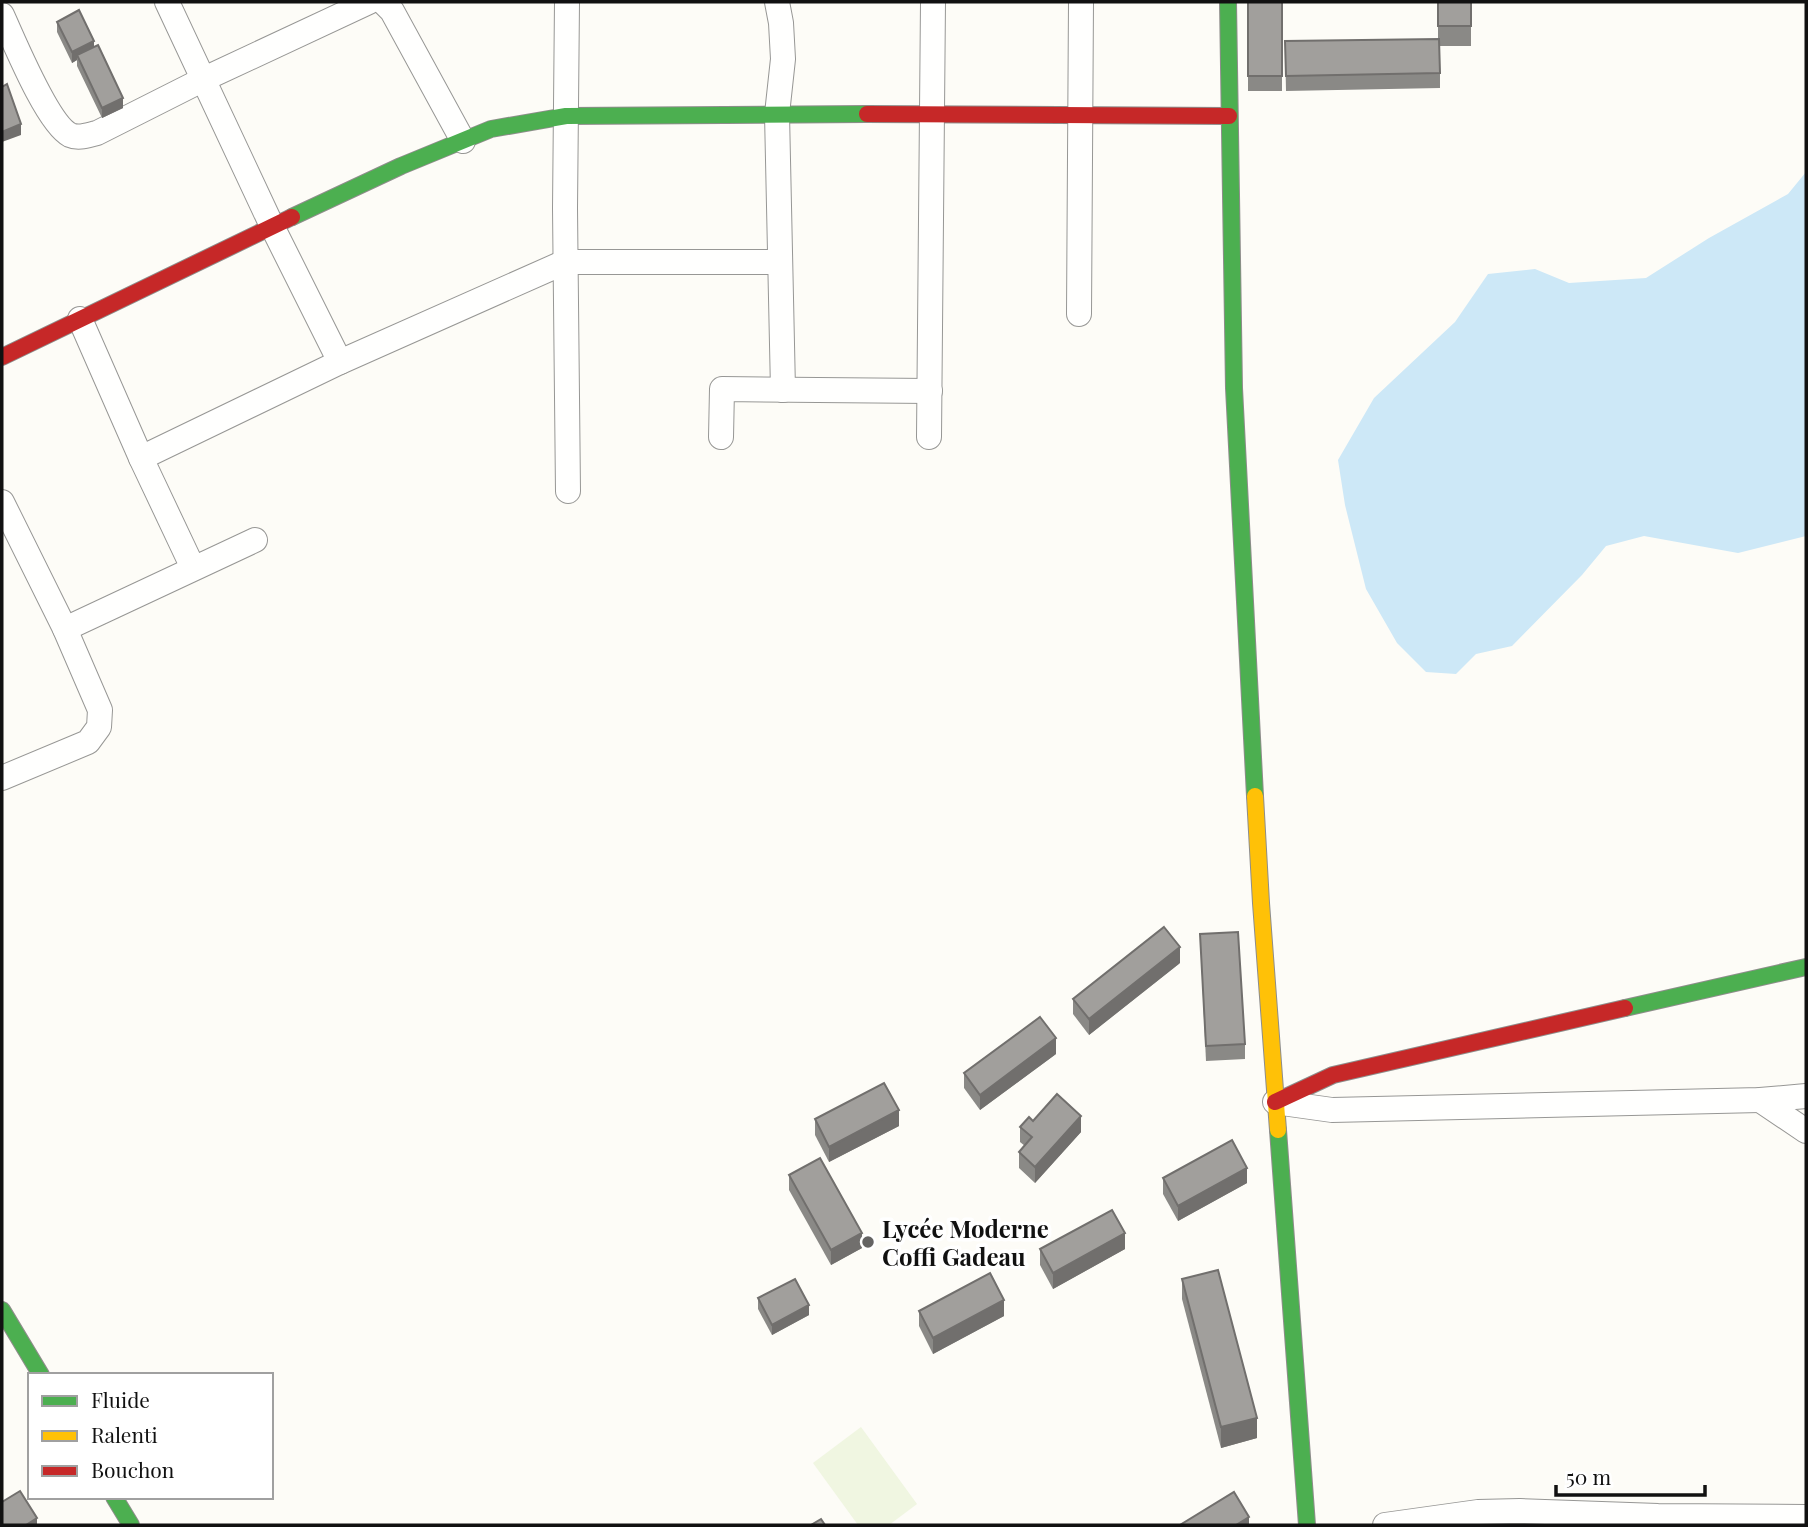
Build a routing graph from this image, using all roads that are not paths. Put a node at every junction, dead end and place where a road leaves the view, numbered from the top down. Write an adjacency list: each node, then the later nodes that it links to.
1 (167, 2): 11 (street)
2 (369, 2): 11 (street)
3 (383, 2): 17 (street)
4 (567, 2): 15 (street)
5 (777, 2): 13 (street)
6 (933, 2): 12 (street)
7 (1081, 2): 14 (street)
8 (1228, 2): 16 (street)
9 (2, 15): 10 (street)
10 (10, 51): 11 (street)
11 (204, 79): 18 (street)
12 (933, 113): 13 (street); 14 (street); 26 (street)
13 (777, 114): 15 (street); 20 (street)
14 (1080, 115): 16 (street); 21 (street)
15 (566, 116): 17 (street); 19 (street)
16 (1229, 116): 39 (street)
17 (463, 141): 18 (street)
18 (272, 226): 22 (street); 24 (street)
19 (565, 262): 20 (street); 24 (street); 30 (street)
20 (780, 262): 25 (street)
21 (1079, 314)
22 (80, 319): 23 (street); 29 (street)
23 (2, 357)
24 (340, 362): 29 (street)
25 (783, 390): 26 (street); 27 (street)
26 (930, 391): 28 (street)
27 (720, 437)
28 (929, 437)
29 (141, 458): 33 (street)
30 (568, 491)
31 (2, 502): 34 (street)
32 (255, 540): 33 (street)
33 (192, 568): 34 (street)
34 (65, 629): 35 (street)
35 (2, 778)
36 (1806, 967): 39 (street)
37 (1806, 1096): 38 (street)
38 (1760, 1100): 39 (street); 40 (street)
39 (1275, 1102): 46 (street)
40 (1806, 1131)
41 (2, 1310): 42 (street)
42 (40, 1373)
43 (115, 1499): 45 (street)
44 (1806, 1517): 47 (street)
45 (131, 1525)
46 (1307, 1525)
47 (1385, 1525)

